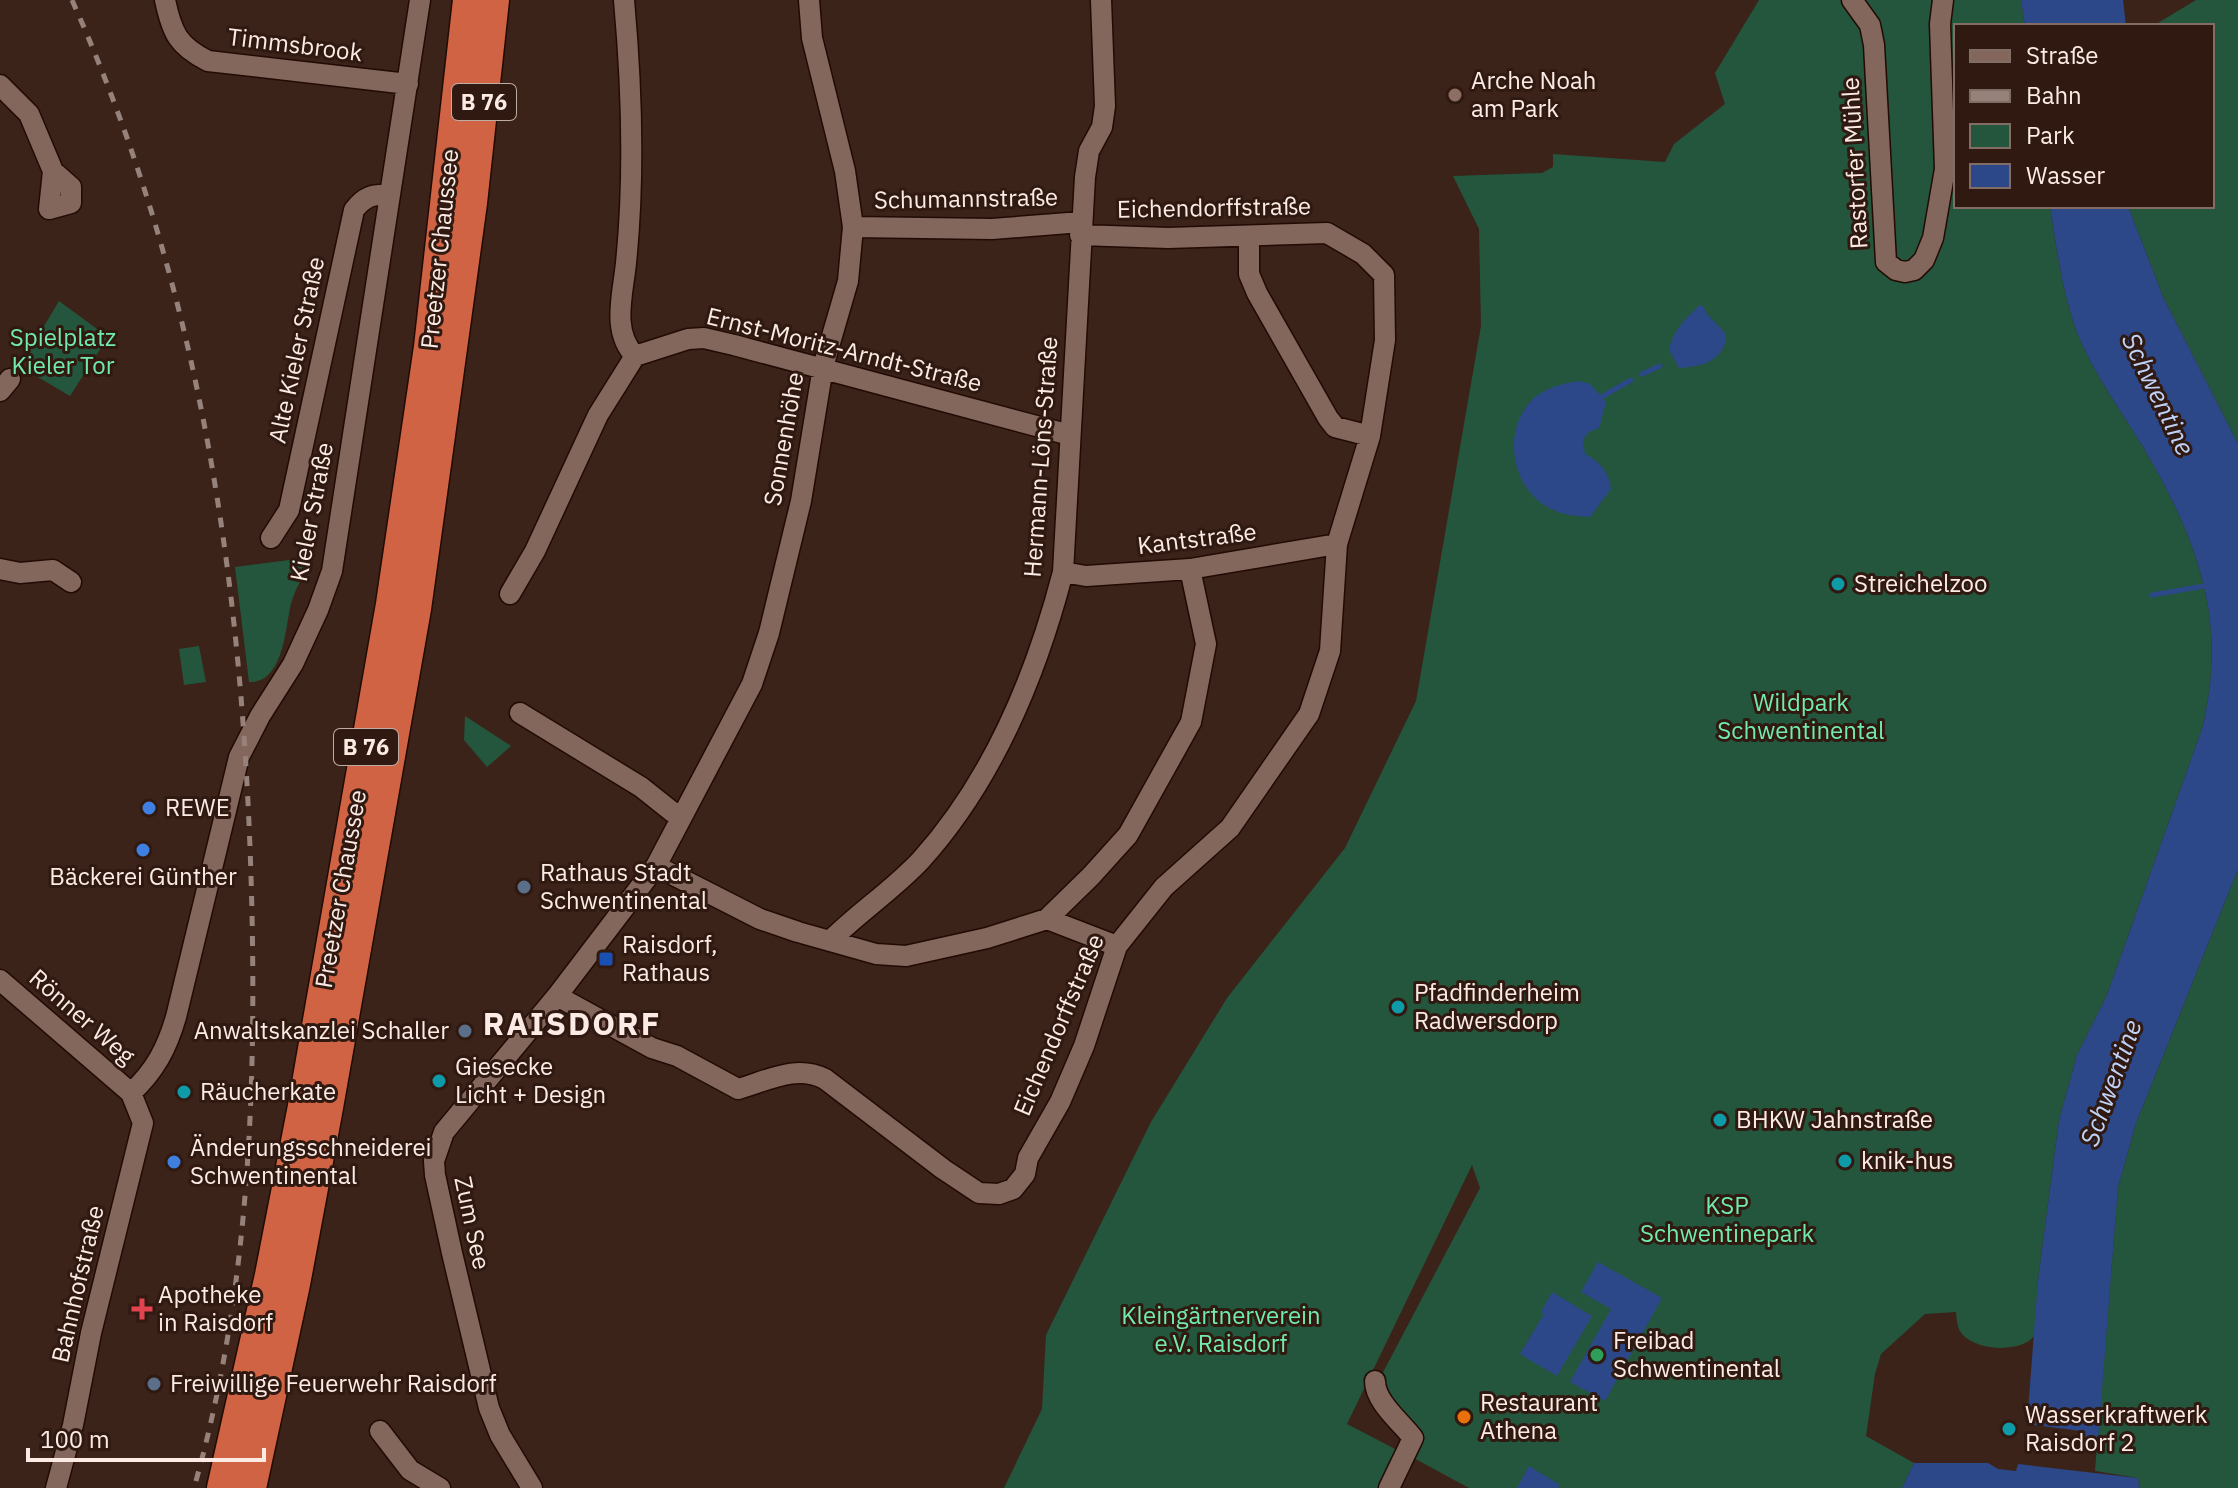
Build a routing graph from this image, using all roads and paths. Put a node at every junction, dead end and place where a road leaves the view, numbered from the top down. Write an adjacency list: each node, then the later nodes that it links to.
1 (165, 0): 10 (street, Timmsbrook)
2 (420, 0): 10 (street, Kieler Straße)
3 (468, 0): 40 (highway, Preetzer Chaussee / B 76)
4 (494, 0): 41 (highway, Preetzer Chaussee / B 76)
5 (624, 0): 17 (street)
6 (809, 0): 14 (street, Sonnenhöhe)
7 (1101, 0): 15 (street, Hermann-Löns-Straße)
8 (1852, 0): 9 (street, Rastorfer Mühle)
9 (1943, 0)
10 (408, 84): 13 (street, Kieler Straße)
11 (0, 85): 12 (street)
12 (53, 171)
13 (389, 195): 21 (street, Alte Kieler Straße); 36 (street, Kieler Straße)
14 (853, 227): 15 (street, Schumannstraße); 18 (street, Sonnenhöhe)
15 (1080, 228): 16 (street, Eichendorffstraße); 19 (street, Hermann-Löns-Straße)
16 (1249, 237): 20 (street); 20 (street, Eichendorffstraße)
17 (635, 356): 18 (street, Ernst-Moritz-Arndt-Straße); 27 (street)
18 (823, 367): 19 (street, Ernst-Moritz-Arndt-Straße); 29 (street, Sonnenhöhe)
19 (1070, 435): 25 (street, Hermann-Löns-Straße)
20 (1370, 436): 22 (street, Eichendorffstraße)
21 (271, 538)
22 (1337, 544): 24 (street, Kantstraße); 33 (street, Eichendorffstraße)
23 (0, 569): 26 (street)
24 (1190, 569): 25 (street, Kantstraße); 31 (street)
25 (1063, 572): 32 (street, Hermann-Löns-Straße)
26 (71, 582)
27 (510, 594)
28 (520, 713): 29 (street)
29 (680, 818): 30 (street, Sonnenhöhe)
30 (656, 866): 32 (street); 35 (street, Zum See)
31 (1047, 919): 32 (street); 33 (street)
32 (830, 941)
33 (1117, 946): 35 (street, Eichendorffstraße)
34 (0, 980): 36 (street, Rönner Weg)
35 (557, 996): 43 (street, Zum See)
36 (131, 1093): 39 (street, Bahnhofstraße)
37 (1375, 1381): 44 (street)
38 (380, 1431): 42 (street)
39 (56, 1488)
40 (222, 1488)
41 (251, 1488)
42 (440, 1488)
43 (532, 1488)
44 (1389, 1488)

